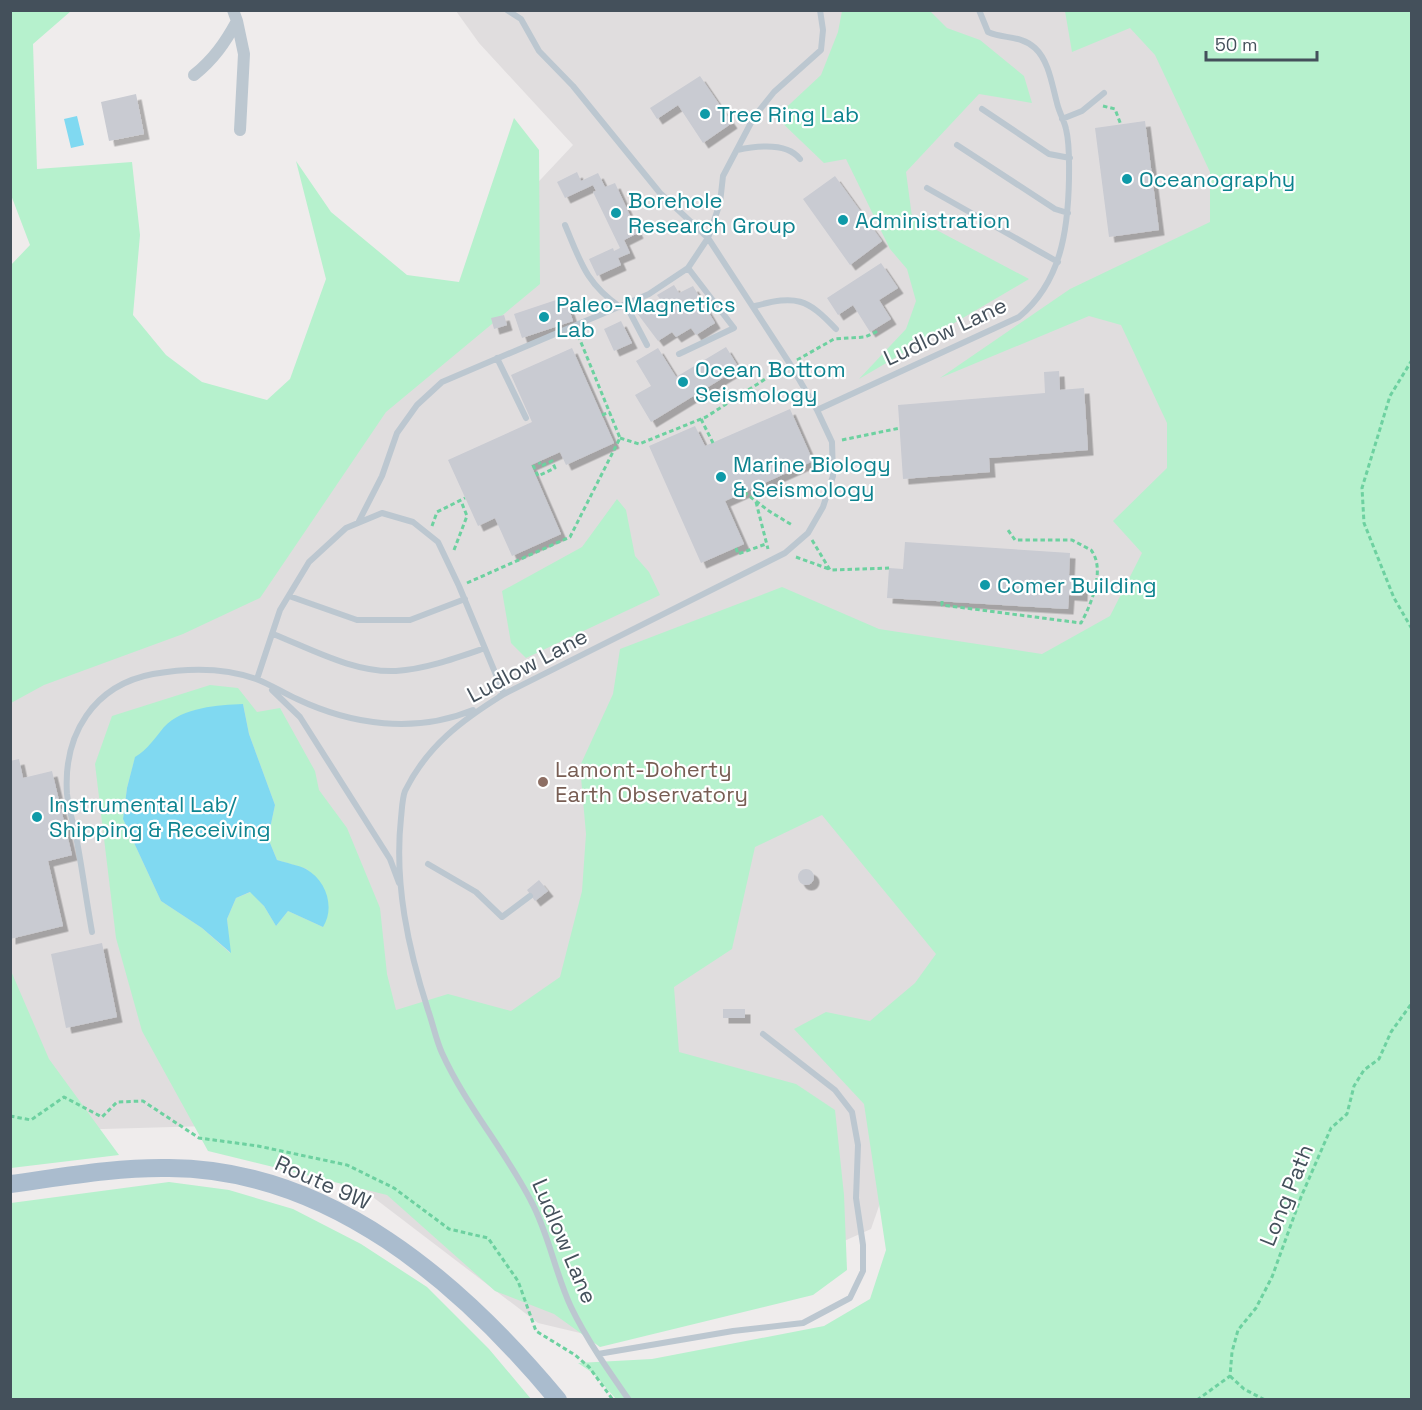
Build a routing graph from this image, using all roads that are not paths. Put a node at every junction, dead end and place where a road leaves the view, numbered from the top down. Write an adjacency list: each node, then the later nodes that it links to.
1 (820, 10): 11 (lane)
2 (979, 10): 8 (lane, Ludlow Lane)
3 (511, 12): 17 (lane, Ludlow Lane)
4 (235, 16): 5 (street); 9 (street)
5 (194, 75)
6 (1104, 93): 8 (lane)
7 (982, 109): 12 (lane)
8 (1062, 119): 12 (lane, Ludlow Lane)
9 (240, 130)
10 (957, 145): 15 (lane)
11 (737, 150): 13 (lane); 17 (lane)
12 (1070, 158): 15 (lane, Ludlow Lane)
13 (800, 159)
14 (927, 188): 18 (lane)
15 (1068, 213): 18 (lane, Ludlow Lane)
16 (565, 225): 20 (lane)
17 (708, 238): 19 (lane); 21 (lane, Ludlow Lane)
18 (1058, 262): 26 (lane, Ludlow Lane)
19 (688, 268): 20 (lane); 24 (lane)
20 (623, 306): 23 (lane); 25 (lane)
21 (755, 306): 22 (lane); 26 (lane, Ludlow Lane)
22 (836, 328)
23 (647, 345)
24 (679, 354)
25 (498, 358): 27 (lane); 28 (lane)
26 (817, 410): 34 (lane, Ludlow Lane)
27 (526, 418)
28 (360, 521): 29 (lane); 30 (lane)
29 (289, 596): 30 (lane); 31 (lane)
30 (465, 599): 32 (lane)
31 (273, 634): 32 (lane); 33 (lane)
32 (485, 648): 34 (lane)
33 (257, 679): 34 (lane); 36 (lane); 38 (lane)
34 (504, 694): 36 (lane, Ludlow Lane)
35 (428, 864): 37 (lane)
36 (402, 891): 41 (lane, Ludlow Lane)
37 (530, 896)
38 (92, 932)
39 (763, 1034): 41 (lane)
40 (10, 1184): 42 (main road, Route 9W)
41 (598, 1354): 43 (lane, Ludlow Lane)
42 (556, 1397)
43 (628, 1400)

